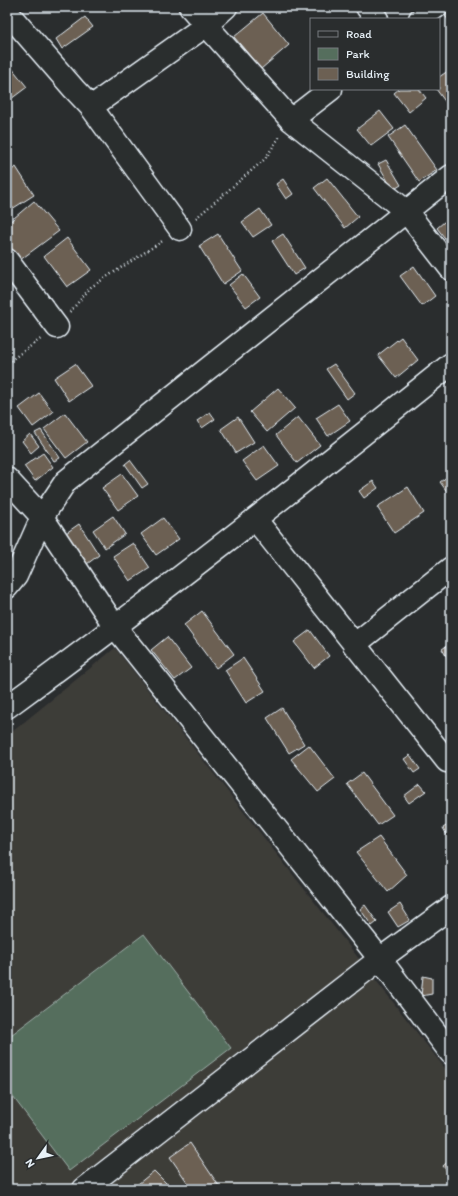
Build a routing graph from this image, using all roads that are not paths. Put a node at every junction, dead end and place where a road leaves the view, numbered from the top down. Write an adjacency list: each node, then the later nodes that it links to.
1 (190, 7): 8 (street)
2 (226, 7): 8 (street)
3 (367, 7): 6 (street)
4 (436, 7): 7 (street)
5 (7, 12): 10 (street)
6 (376, 18)
7 (421, 18)
8 (205, 26): 10 (street); 11 (street)
9 (330, 90): 11 (street)
10 (91, 107): 14 (street)
11 (291, 120): 13 (street)
12 (451, 176): 13 (street)
13 (406, 211): 16 (street); 20 (street)
14 (180, 229)
15 (7, 260): 17 (street)
16 (451, 269)
17 (57, 327)
18 (451, 364): 21 (street)
19 (7, 479): 20 (street)
20 (42, 517): 23 (street); 24 (street)
21 (256, 520): 24 (street); 25 (street)
22 (451, 568): 25 (street)
23 (7, 587)
24 (116, 628): 26 (street); 29 (street)
25 (354, 645): 27 (street)
26 (7, 707)
27 (450, 762)
28 (451, 907): 29 (street)
29 (380, 959): 30 (street); 31 (street)
30 (451, 1053)
31 (84, 1189)

